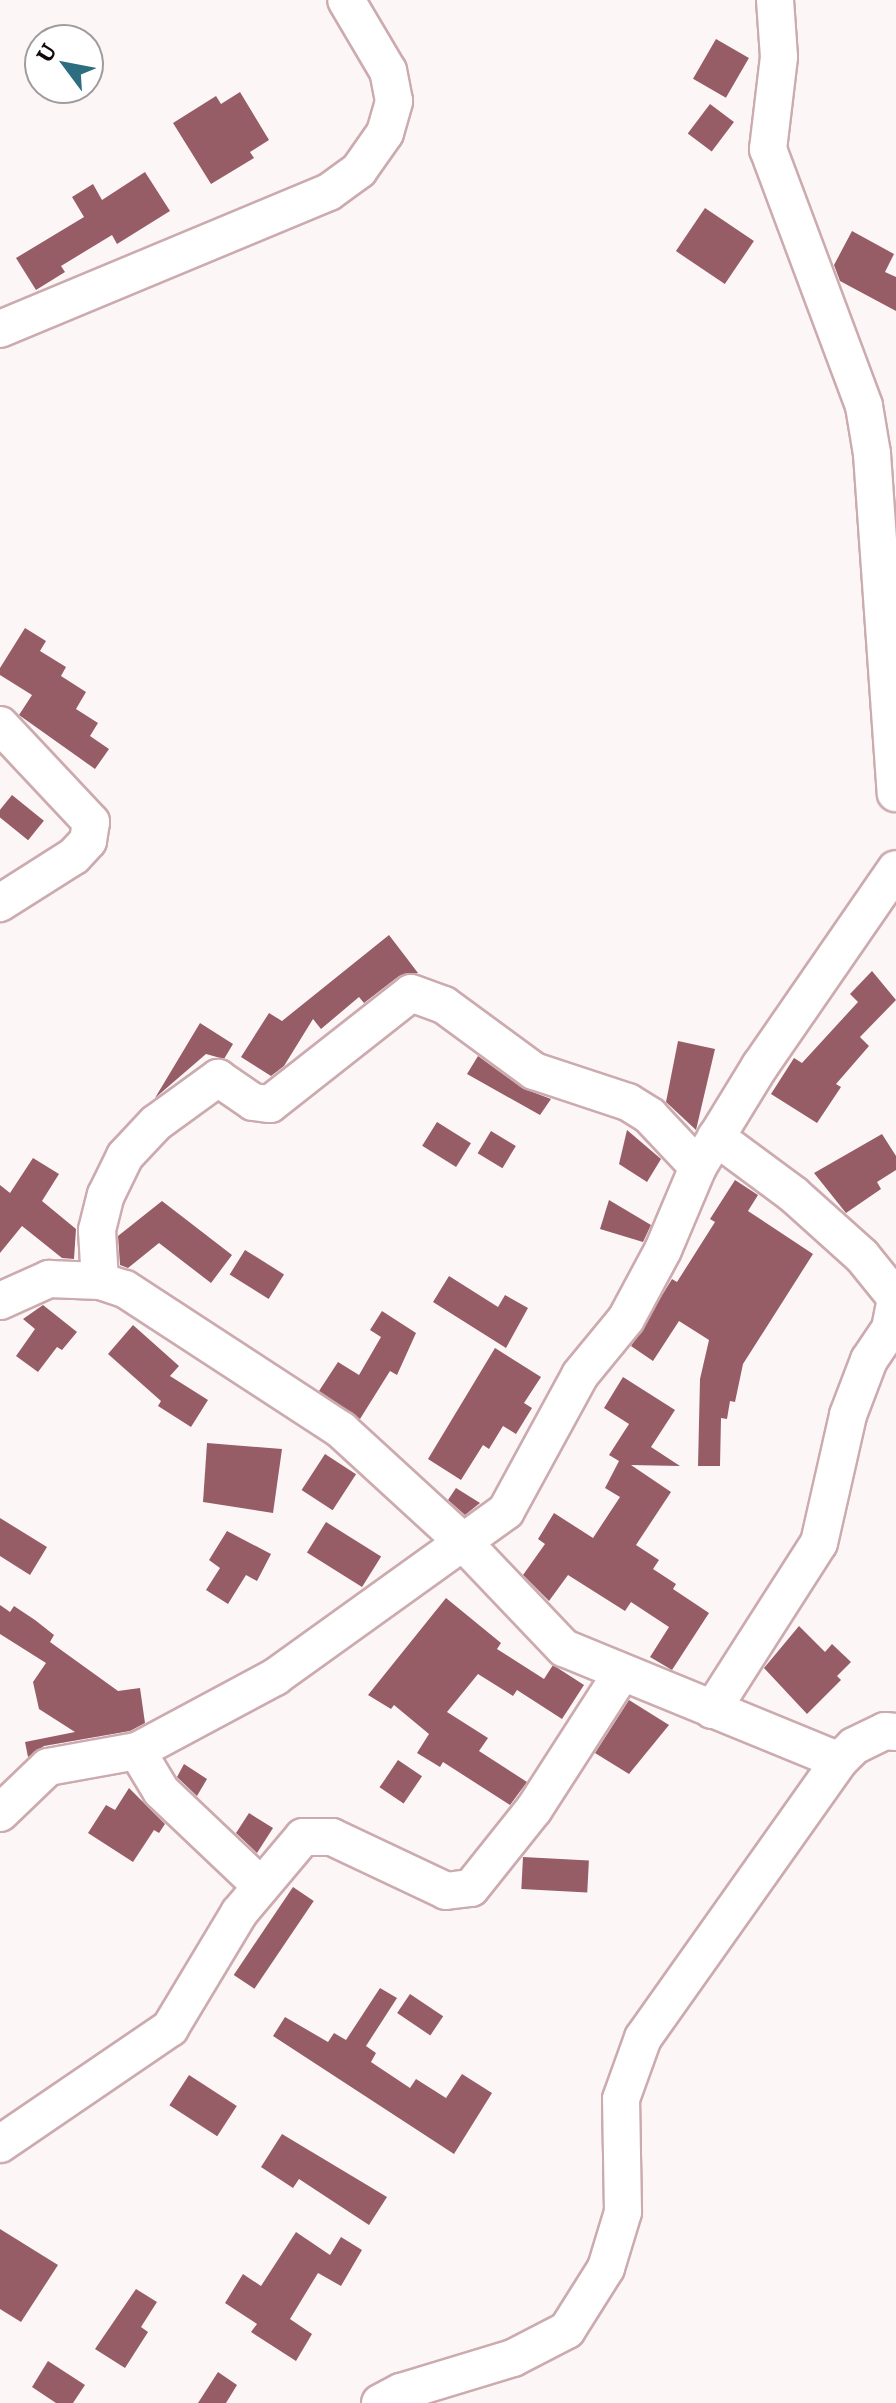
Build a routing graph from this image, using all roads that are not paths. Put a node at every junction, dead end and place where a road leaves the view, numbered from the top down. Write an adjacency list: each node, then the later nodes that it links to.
1 (346, 0): 3 (street)
2 (775, 0): 5 (street)
3 (0, 329)
4 (0, 725): 7 (street)
5 (896, 793)
6 (896, 869): 8 (street)
7 (0, 903)
8 (707, 1152): 9 (street); 11 (street); 13 (street)
9 (100, 1281): 10 (street); 11 (street)
10 (0, 1301)
11 (462, 1541): 12 (street); 15 (street)
12 (621, 1674): 13 (street); 18 (street)
13 (712, 1710): 16 (street)
14 (896, 1732): 16 (street)
15 (137, 1751): 17 (street); 18 (street)
16 (839, 1761): 20 (street)
17 (0, 1813)
18 (261, 1886): 19 (street)
19 (0, 2144)
20 (380, 2403)

